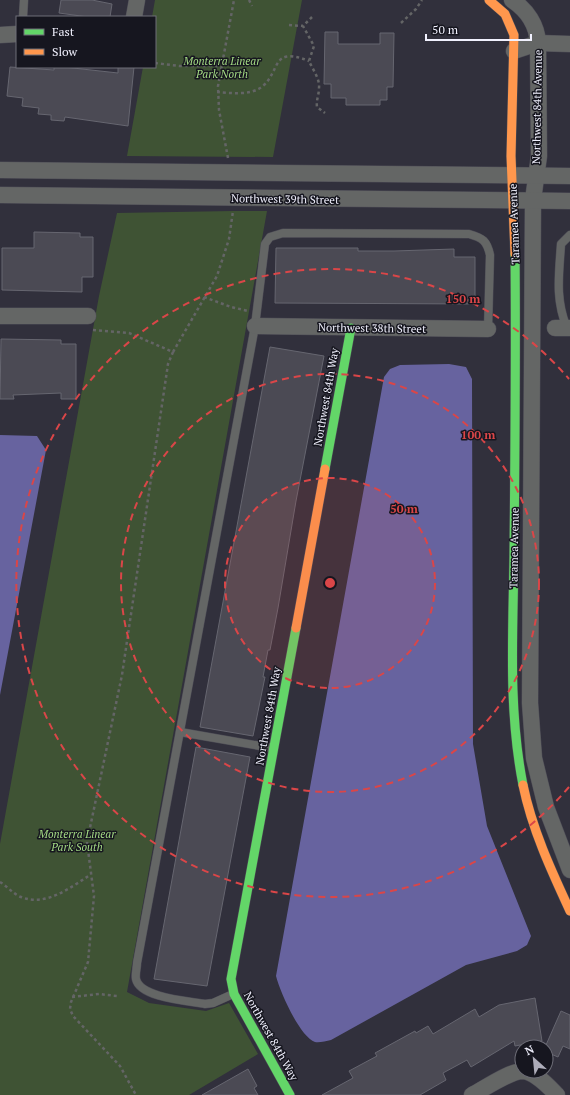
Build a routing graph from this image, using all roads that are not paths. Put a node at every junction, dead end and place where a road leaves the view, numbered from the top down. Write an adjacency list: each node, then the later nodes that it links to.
1 (24, 0): 5 (lane)
2 (137, 0): 6 (street)
3 (489, 0): 9 (street)
4 (512, 0): 7 (street, Northwest 84th Avenue)
5 (23, 16)
6 (134, 16)
7 (538, 43): 8 (street); 9 (street); 12 (street, Northwest 84th Avenue)
8 (570, 44)
9 (514, 51): 11 (street)
10 (0, 170): 11 (street)
11 (512, 175): 12 (street); 15 (street, Taramea Avenue)
12 (536, 176): 13 (street); 16 (street, Taramea Avenue)
13 (570, 176)
14 (0, 195): 15 (street, Northwest 39th Street)
15 (514, 200): 16 (street, Northwest 39th Street); 28 (street, Taramea Avenue)
16 (533, 200): 17 (street, Northwest 39th Street); 27 (street, Taramea Avenue)
17 (570, 201)
18 (570, 235): 23 (lane)
19 (0, 316): 20 (street)
20 (91, 323)
21 (255, 326): 22 (street, Northwest 38th Street); 24 (lane); 25 (lane)
22 (351, 328): 24 (street, Northwest 38th Street); 26 (street, Northwest 84th Way)
23 (564, 328)
24 (488, 329)
25 (180, 732): 26 (lane); 29 (lane)
26 (274, 748): 29 (street, Northwest 84th Way)
27 (570, 870)
28 (570, 911)
29 (234, 994): 32 (street, Northwest 84th Way)
30 (514, 1074): 33 (street)
31 (540, 1079): 34 (street)
32 (290, 1095)
33 (472, 1095)
34 (558, 1095)

